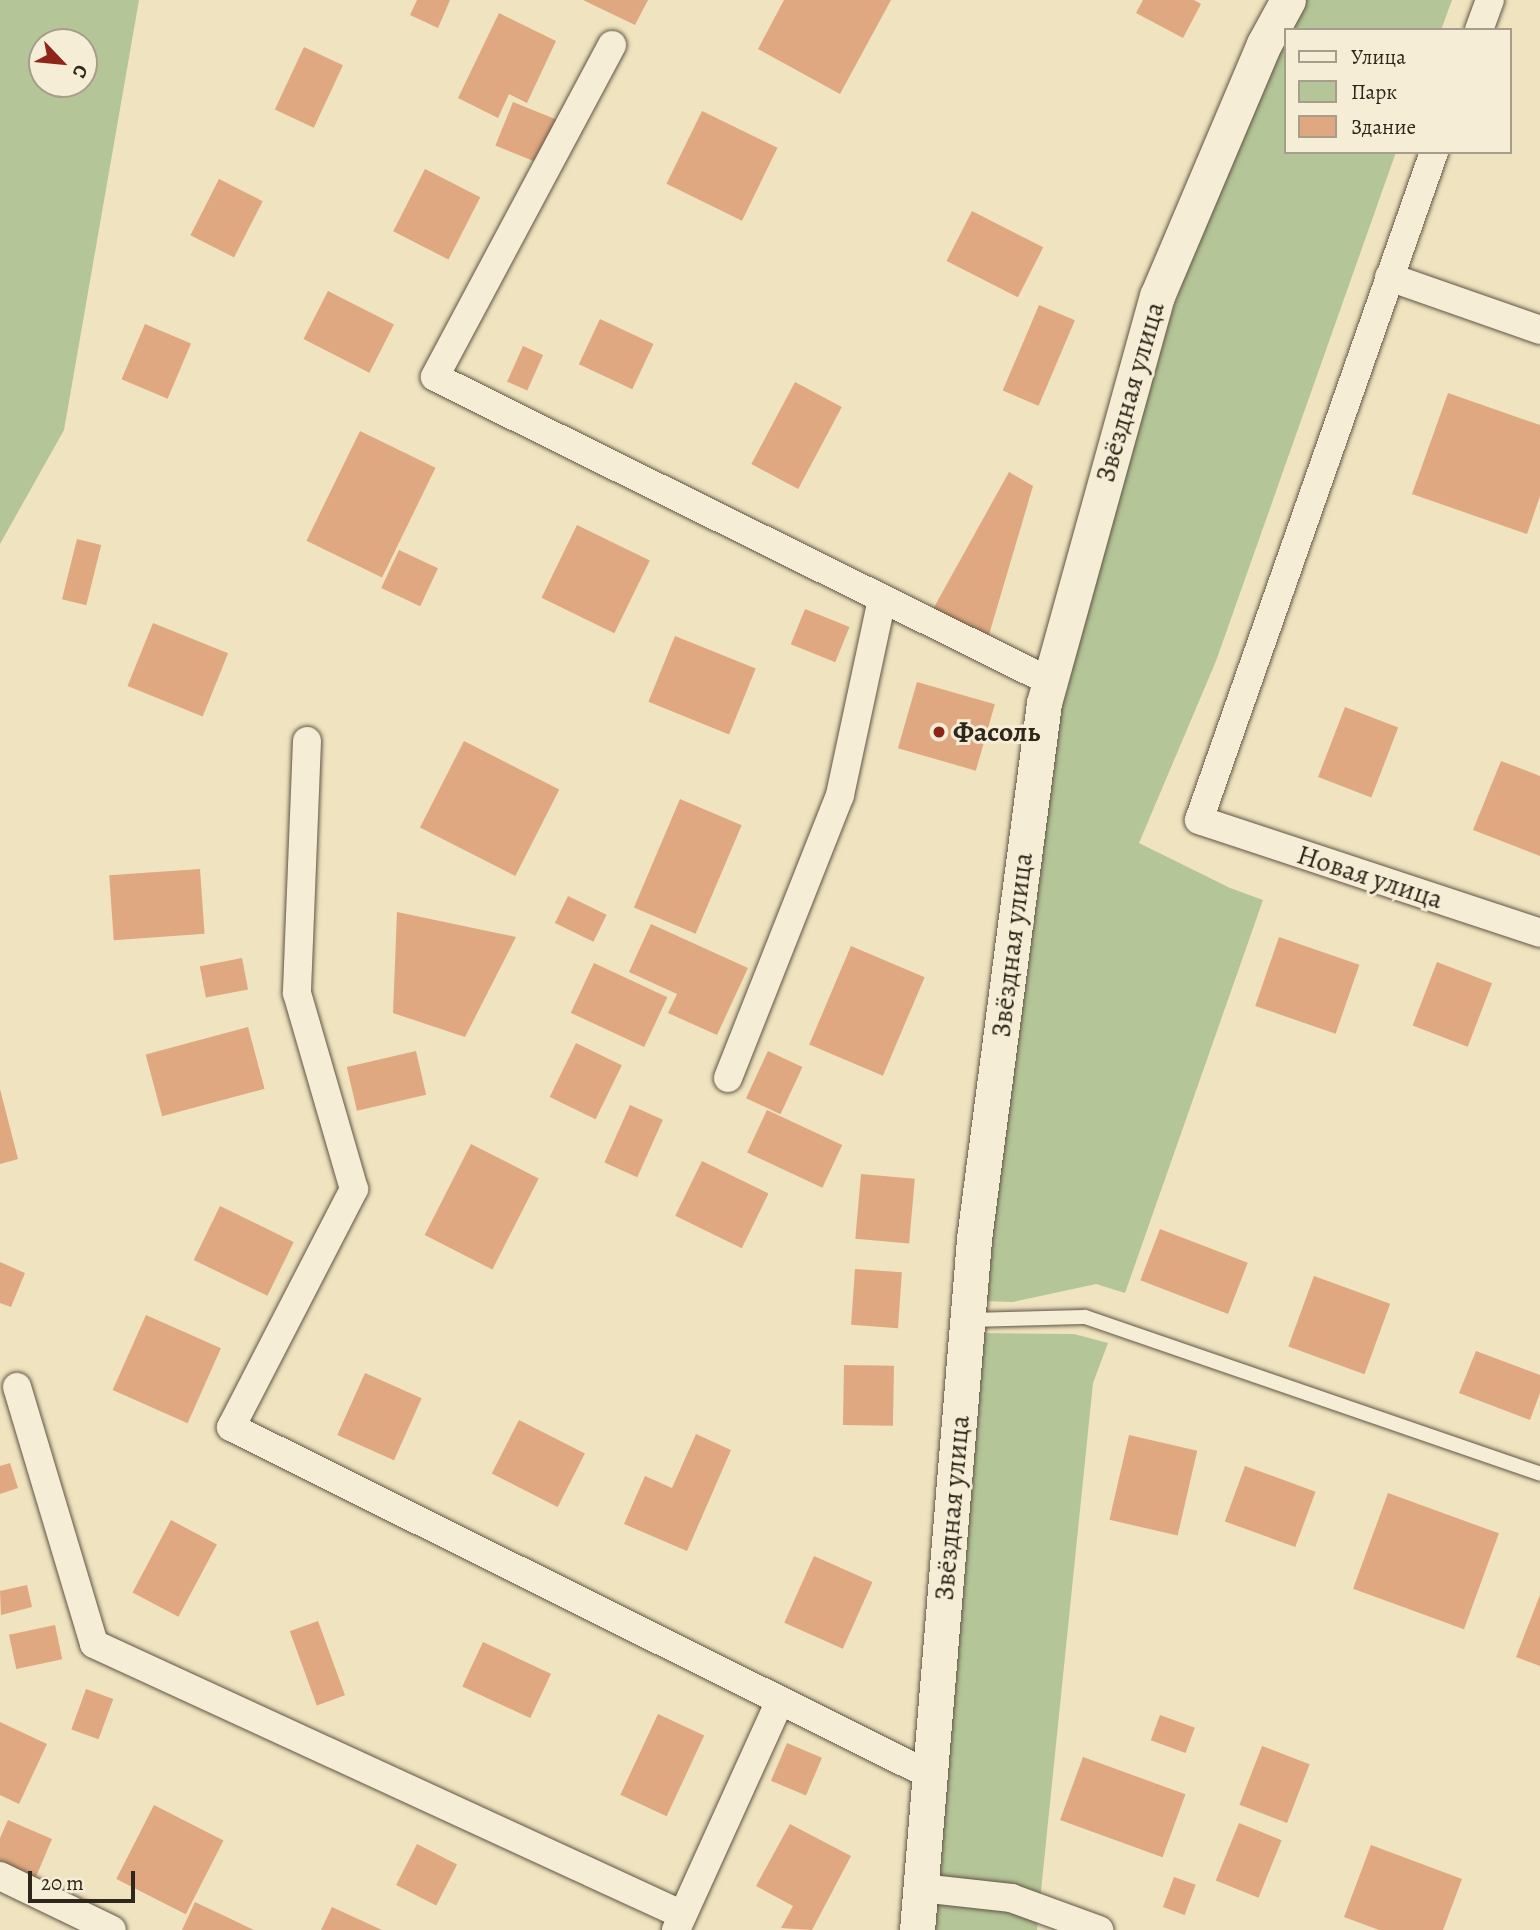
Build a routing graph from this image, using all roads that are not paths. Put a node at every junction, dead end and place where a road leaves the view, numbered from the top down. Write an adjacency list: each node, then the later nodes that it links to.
1 (1288, 0): 9 (street, Звёздная улица)
2 (1490, 0): 3 (street)
3 (1480, 28)
4 (612, 45): 8 (street)
5 (1433, 154): 6 (street)
6 (1389, 277): 7 (street); 11 (street, Новая улица)
7 (1540, 330)
8 (882, 599): 9 (street); 12 (street)
9 (1049, 681): 13 (street, Звёздная улица)
10 (307, 741): 16 (street)
11 (1540, 933)
12 (728, 1078)
13 (968, 1320): 15 (lane); 17 (street, Звёздная улица)
14 (17, 1387): 20 (street)
15 (1540, 1474)
16 (780, 1701): 17 (street); 20 (street)
17 (930, 1775): 19 (street, Звёздная улица)
18 (0, 1876): 21 (street)
19 (921, 1888): 22 (street, Звёздная улица); 23 (street)
20 (680, 1922)
21 (112, 1930)
22 (917, 1930)
23 (1098, 1930)

